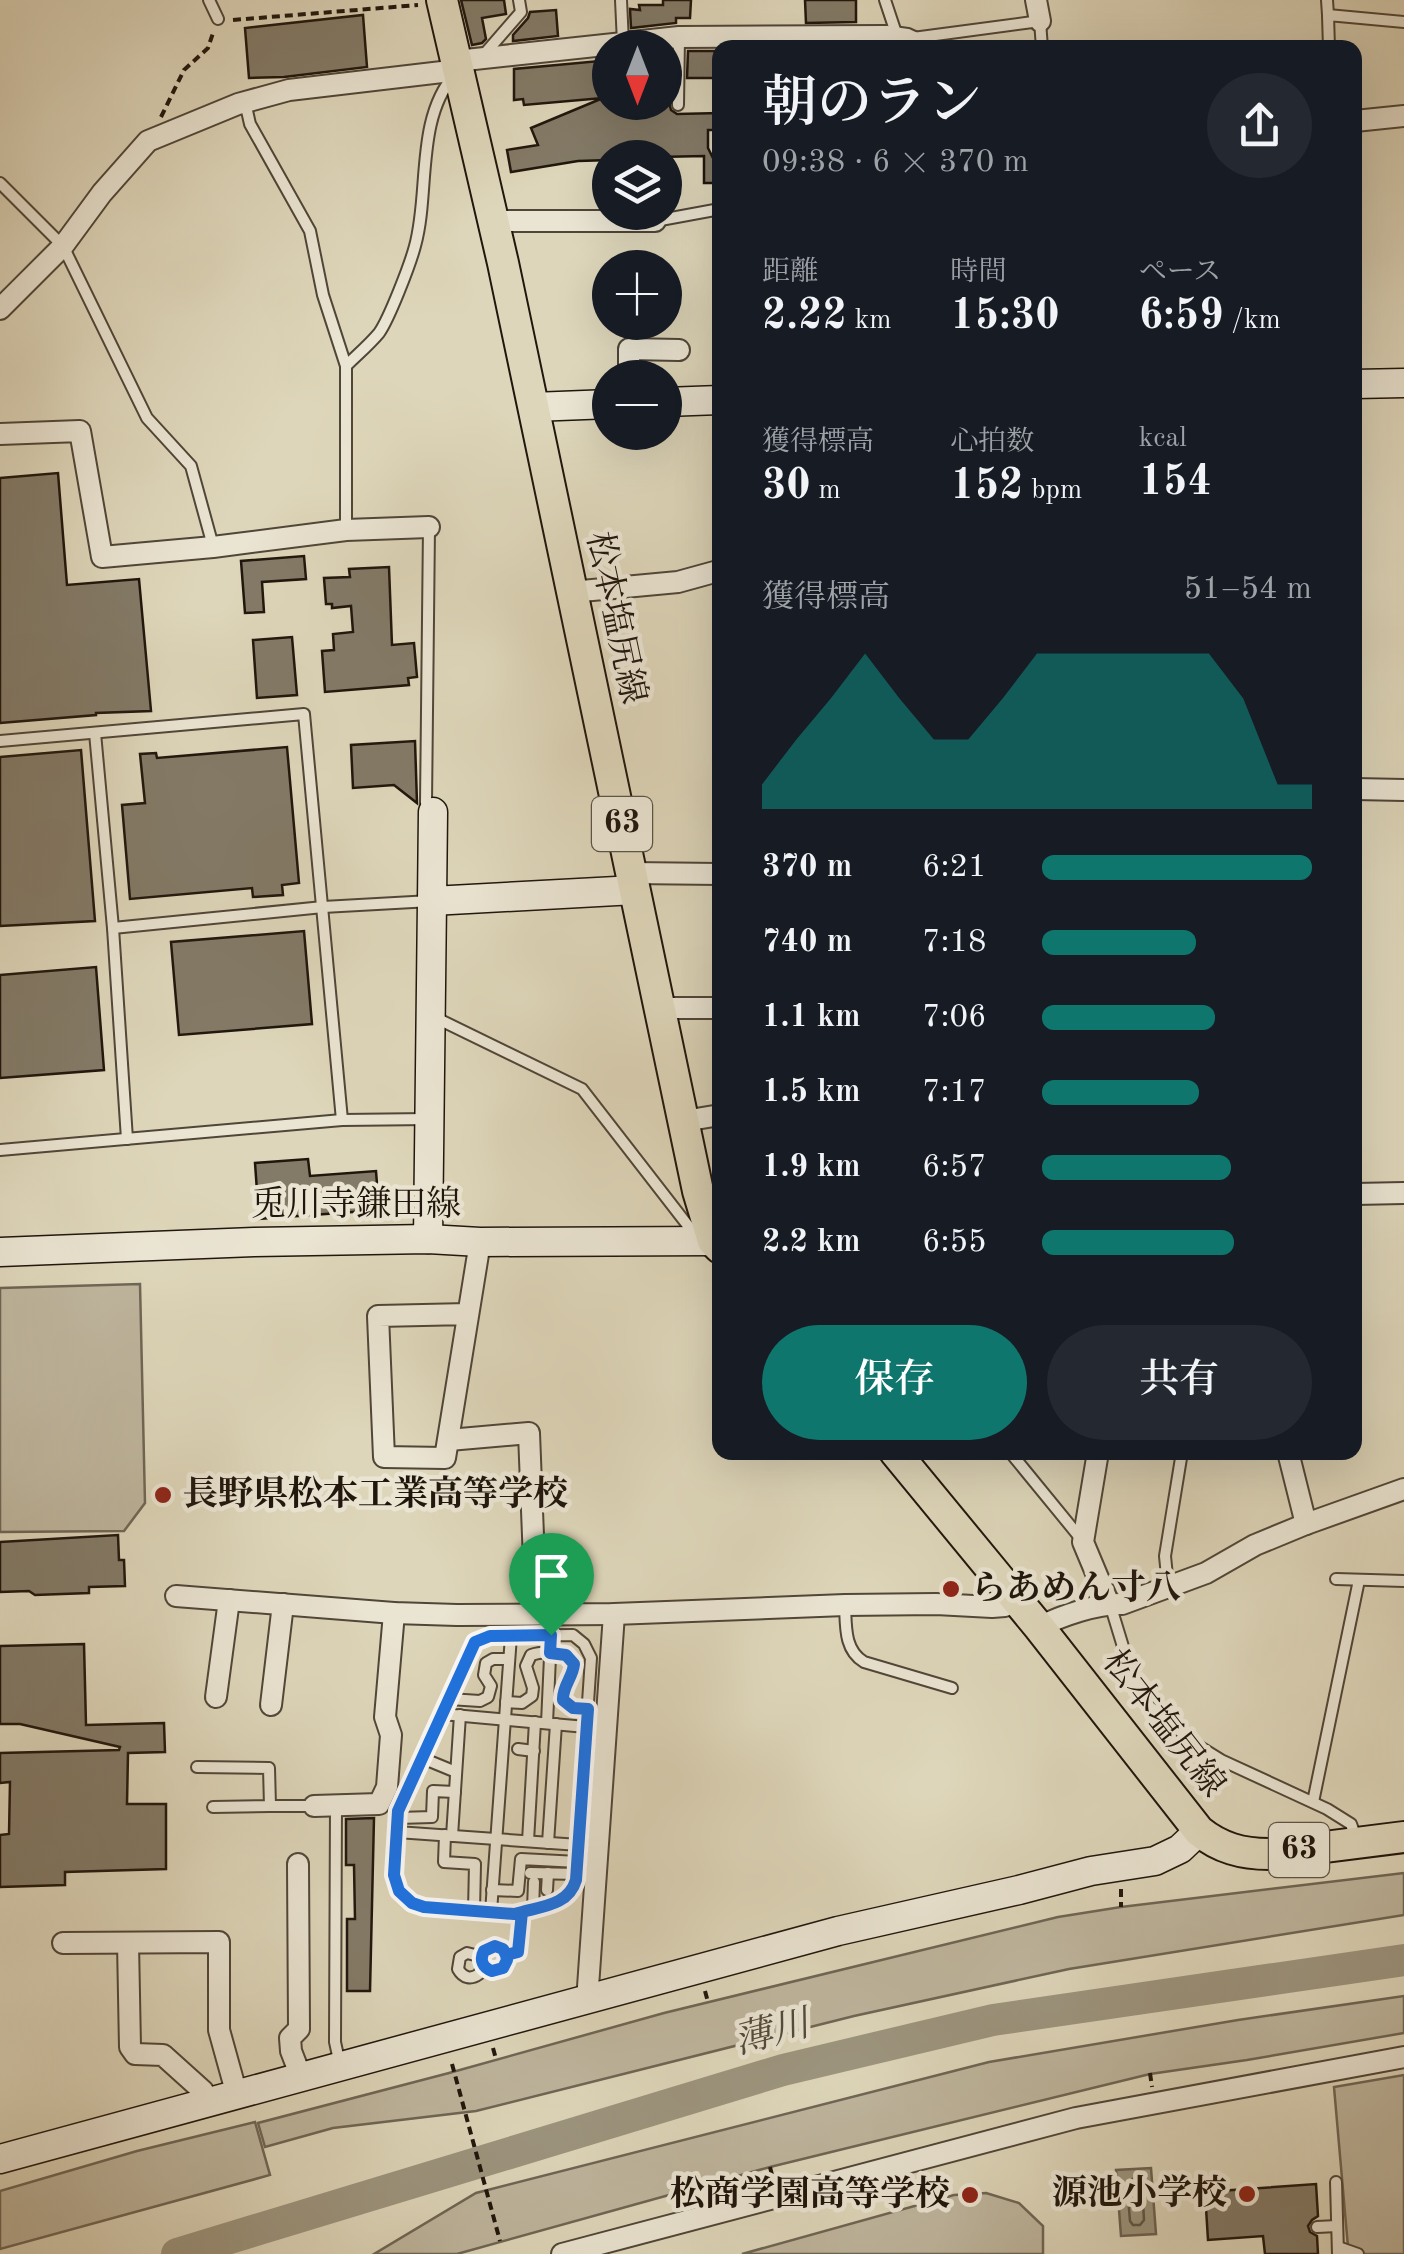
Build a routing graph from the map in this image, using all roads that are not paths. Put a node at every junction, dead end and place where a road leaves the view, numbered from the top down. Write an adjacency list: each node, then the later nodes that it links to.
1 (209, 0): 9 (lane)
2 (519, 0): 19 (lane)
3 (621, 0): 11 (lane)
4 (885, 0): 14 (lane)
5 (1328, 0): 8 (lane)
6 (442, 2): 19 (main road, 松本塩尻線 / 63)
7 (1038, 10): 15 (lane); 16 (lane)
8 (1328, 15): 10 (lane); 17 (lane)
9 (218, 19)
10 (1404, 22)
11 (626, 30)
12 (682, 37): 13 (street)
13 (852, 40)
14 (909, 40)
15 (914, 40)
16 (1041, 40)
17 (1329, 40)
18 (592, 49): 19 (street)
19 (465, 63): 20 (street); 26 (main road, 松本塩尻線 / 63); 33 (lane)
20 (244, 102): 28 (street); 33 (lane)
21 (1404, 116): 22 (street)
22 (1362, 120)
23 (0, 183): 28 (lane)
24 (712, 210): 25 (lane)
25 (682, 216)
26 (494, 221): 27 (street); 39 (main road, 松本塩尻線 / 63)
27 (592, 221)
28 (63, 246): 29 (street); 43 (lane)
29 (8, 290): 30 (street)
30 (0, 309)
31 (680, 350): 32 (street)
32 (629, 360)
33 (346, 366): 42 (lane)
34 (1362, 384): 35 (street)
35 (1404, 384)
36 (712, 400): 37 (street)
37 (682, 401)
38 (592, 405): 39 (street)
39 (533, 407): 45 (main road, 松本塩尻線 / 63)
40 (0, 434): 43 (street)
41 (429, 527): 42 (street); 50 (lane)
42 (346, 530): 43 (street)
43 (214, 547)
44 (712, 573): 45 (street)
45 (571, 592): 52 (main road, 松本塩尻線 / 63)
46 (95, 733): 47 (lane); 54 (lane); 55 (lane)
47 (0, 741)
48 (1362, 789): 49 (street)
49 (1404, 790)
50 (433, 812): 53 (street)
51 (712, 875): 52 (street)
52 (633, 882): 53 (street); 56 (main road, 松本塩尻線 / 63)
53 (432, 901): 54 (lane); 58 (street)
54 (322, 906): 55 (lane); 61 (lane)
55 (112, 928): 63 (lane)
56 (660, 1008): 57 (street); 62 (main road, 松本塩尻線 / 63)
57 (712, 1008)
58 (431, 1015): 60 (street); 69 (lane)
59 (712, 1116): 62 (street)
60 (430, 1118): 61 (lane); 67 (street)
61 (342, 1120): 63 (lane)
62 (684, 1121): 68 (main road, 松本塩尻線 / 63)
63 (127, 1139): 64 (lane)
64 (0, 1150)
65 (1404, 1193): 66 (street)
66 (1362, 1194)
67 (428, 1239): 70 (street, 兎川寺鎌田線); 72 (street, 兎川寺鎌田線)
68 (712, 1239)
69 (712, 1241)
70 (480, 1242): 71 (street, 兎川寺鎌田線); 73 (street)
71 (712, 1242)
72 (0, 1252)
73 (468, 1314): 74 (street); 74 (street)
74 (449, 1440): 94 (street)
75 (901, 1460): 88 (main road, 松本塩尻線 / 63)
76 (1016, 1460): 82 (lane)
77 (1097, 1460): 82 (street)
78 (1181, 1460): 86 (lane)
79 (1290, 1460): 81 (street)
80 (1404, 1489): 81 (street)
81 (1306, 1524): 86 (street)
82 (1083, 1542): 91 (street)
83 (1336, 1580): 84 (lane)
84 (1359, 1580): 85 (lane); 118 (lane)
85 (1404, 1581)
86 (1168, 1587): 91 (street)
87 (176, 1596): 89 (street)
88 (1016, 1599): 92 (street); 96 (main road, 松本塩尻線 / 63)
89 (229, 1600): 90 (street); 102 (street)
90 (283, 1604): 93 (street); 105 (street)
91 (1109, 1604): 96 (street); 118 (lane)
92 (845, 1605): 95 (street); 101 (lane)
93 (394, 1612): 94 (street); 119 (street)
94 (536, 1613): 95 (street)
95 (614, 1614): 146 (street)
96 (1039, 1627): 124 (main road, 松本塩尻線 / 63)
97 (551, 1635): 98 (lane); 99 (lane); 106 (lane)
98 (511, 1636): 100 (lane); 103 (lane)
99 (550, 1653): 104 (lane); 106 (lane); 110 (lane)
100 (509, 1659): 103 (lane); 104 (lane)
101 (952, 1688)
102 (216, 1697)
103 (449, 1699): 107 (lane)
104 (506, 1702): 109 (lane)
105 (271, 1706)
106 (588, 1709): 111 (lane)
107 (442, 1714): 108 (lane); 114 (lane)
108 (460, 1716): 109 (lane); 116 (lane)
109 (504, 1719): 110 (lane); 128 (lane)
110 (546, 1723): 111 (lane); 113 (lane); 131 (lane)
111 (586, 1726): 132 (lane)
112 (518, 1749): 113 (lane)
113 (534, 1750): 129 (lane)
114 (422, 1758): 116 (lane); 123 (lane)
115 (197, 1767): 120 (lane)
116 (456, 1772): 117 (lane)
117 (454, 1792): 123 (lane); 126 (lane)
118 (1313, 1802): 130 (lane)
119 (336, 1804): 121 (street); 148 (lane)
120 (270, 1806): 121 (lane); 122 (lane)
121 (314, 1806)
122 (214, 1808)
123 (398, 1818): 125 (lane)
124 (1199, 1831): 130 (main road, 松本塩尻線 / 63); 146 (street)
125 (397, 1832): 126 (lane); 140 (lane)
126 (448, 1836): 128 (lane); 140 (lane)
127 (1404, 1837): 130 (main road, 松本塩尻線 / 63)
128 (496, 1839): 129 (lane); 137 (lane)
129 (528, 1841): 131 (lane)
130 (1357, 1841)
131 (548, 1842): 132 (lane)
132 (578, 1845): 133 (lane)
133 (578, 1862): 136 (lane); 137 (lane)
134 (298, 1864): 149 (street)
135 (548, 1873): 136 (lane); 138 (lane); 139 (lane)
136 (577, 1874): 139 (lane)
137 (492, 1890): 141 (lane)
138 (547, 1890)
139 (528, 1910): 141 (lane); 144 (lane)
140 (474, 1911): 141 (lane)
141 (491, 1912)
142 (63, 1943): 143 (street)
143 (128, 1943): 150 (street); 150 (street)
144 (506, 1955): 145 (lane); 145 (lane)
145 (482, 1962): 145 (lane)
146 (591, 1998): 148 (street)
147 (1404, 2057): 156 (street)
148 (340, 2066): 149 (street)
149 (301, 2077): 150 (street)
150 (223, 2098): 151 (street)
151 (0, 2159)
152 (1336, 2182): 154 (lane)
153 (1316, 2226): 154 (lane)
154 (1337, 2226): 155 (lane)
155 (1338, 2251): 157 (lane)
156 (562, 2254)
157 (1358, 2254)

